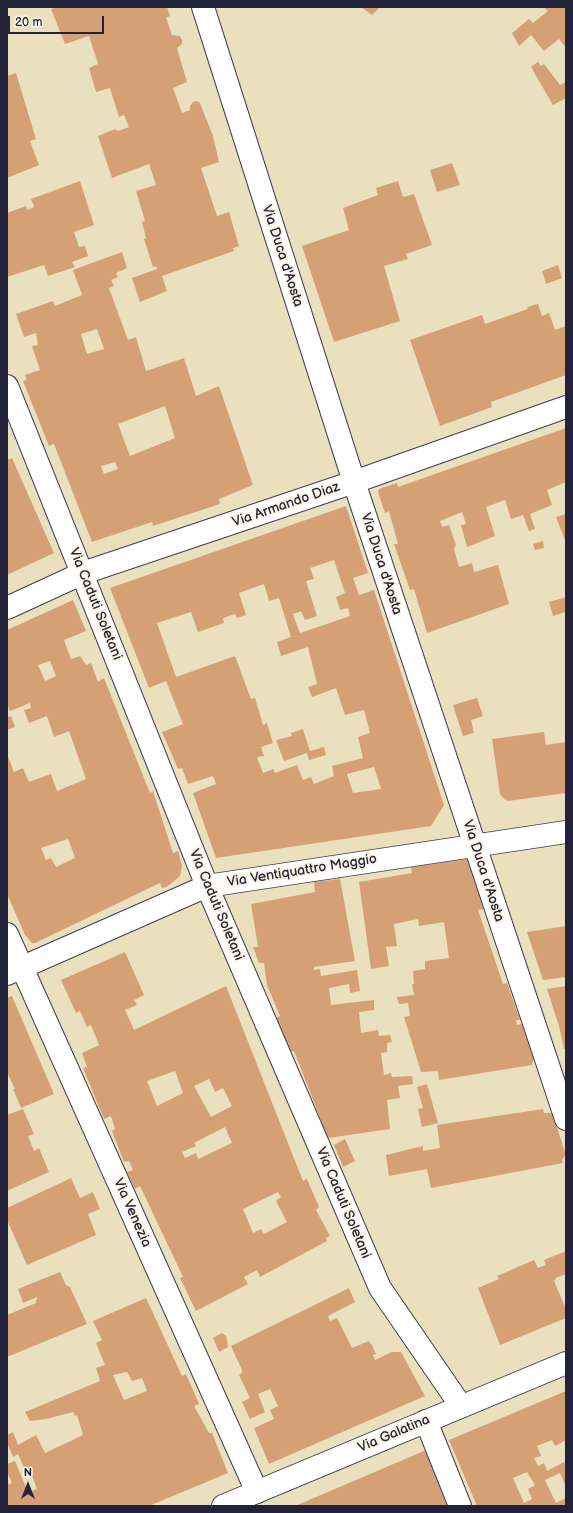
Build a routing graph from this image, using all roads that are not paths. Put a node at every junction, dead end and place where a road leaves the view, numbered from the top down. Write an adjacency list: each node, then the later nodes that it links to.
1 (203, 7): 4 (street, Via Duca d'Aosta)
2 (7, 386): 5 (street, Via Caduti Soletani)
3 (566, 407): 4 (street, Via Armando Diaz)
4 (354, 482): 5 (street, Via Armando Diaz); 8 (street, Via Duca d'Aosta)
5 (83, 573): 6 (street, Via Armando Diaz); 9 (street, Via Caduti Soletani)
6 (7, 608)
7 (566, 832): 8 (street, Via Ventiquattro Maggio)
8 (475, 845): 9 (street, Via Ventiquattro Maggio); 12 (street, Via Duca d'Aosta)
9 (207, 886): 11 (street, Via Ventiquattro Maggio); 15 (street, Via Caduti Soletani)
10 (7, 934): 11 (street, Via Venezia)
11 (15, 971): 17 (street, Via Venezia)
12 (558, 1070): 13 (street, Via Duca d'Aosta)
13 (566, 1119)
14 (566, 1363): 15 (street, Via Galatina)
15 (461, 1406): 16 (street, Via Galatina)
16 (426, 1421): 17 (street, Via Galatina); 19 (street)
17 (257, 1492): 18 (street, Via Galatina)
18 (223, 1506)
19 (460, 1506)

